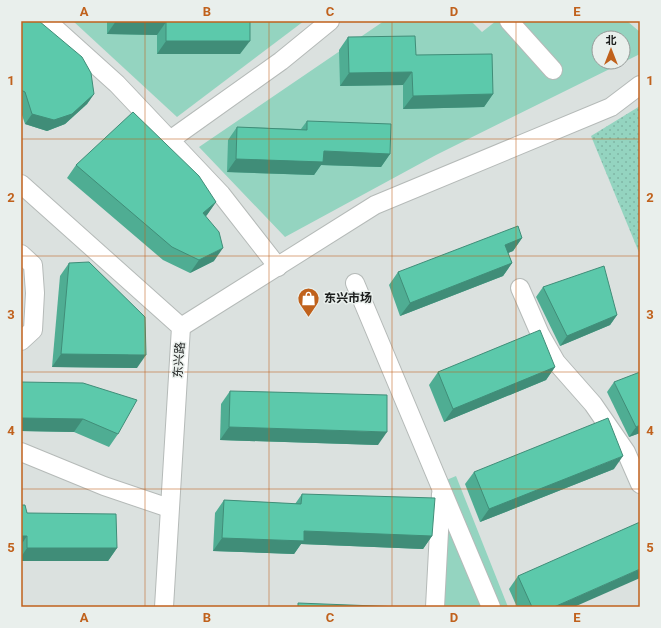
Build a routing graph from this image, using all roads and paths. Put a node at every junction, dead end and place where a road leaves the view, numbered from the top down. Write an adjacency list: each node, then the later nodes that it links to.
1 (47, 21): 6 (street)
2 (330, 21): 6 (street)
3 (509, 21): 4 (street)
4 (554, 70)
5 (640, 85): 9 (street)
6 (170, 140): 9 (street)
7 (21, 184): 12 (street, 东兴路)
8 (21, 254): 13 (street)
9 (278, 267): 12 (street)
10 (355, 283): 16 (street)
11 (520, 288): 15 (street)
12 (181, 327): 17 (street, 东兴路)
13 (21, 341)
14 (21, 452): 17 (street)
15 (640, 484)
16 (441, 489): 19 (street); 20 (street)
17 (169, 508): 18 (street, 东兴路)
18 (164, 607)
19 (435, 607)
20 (490, 607)

